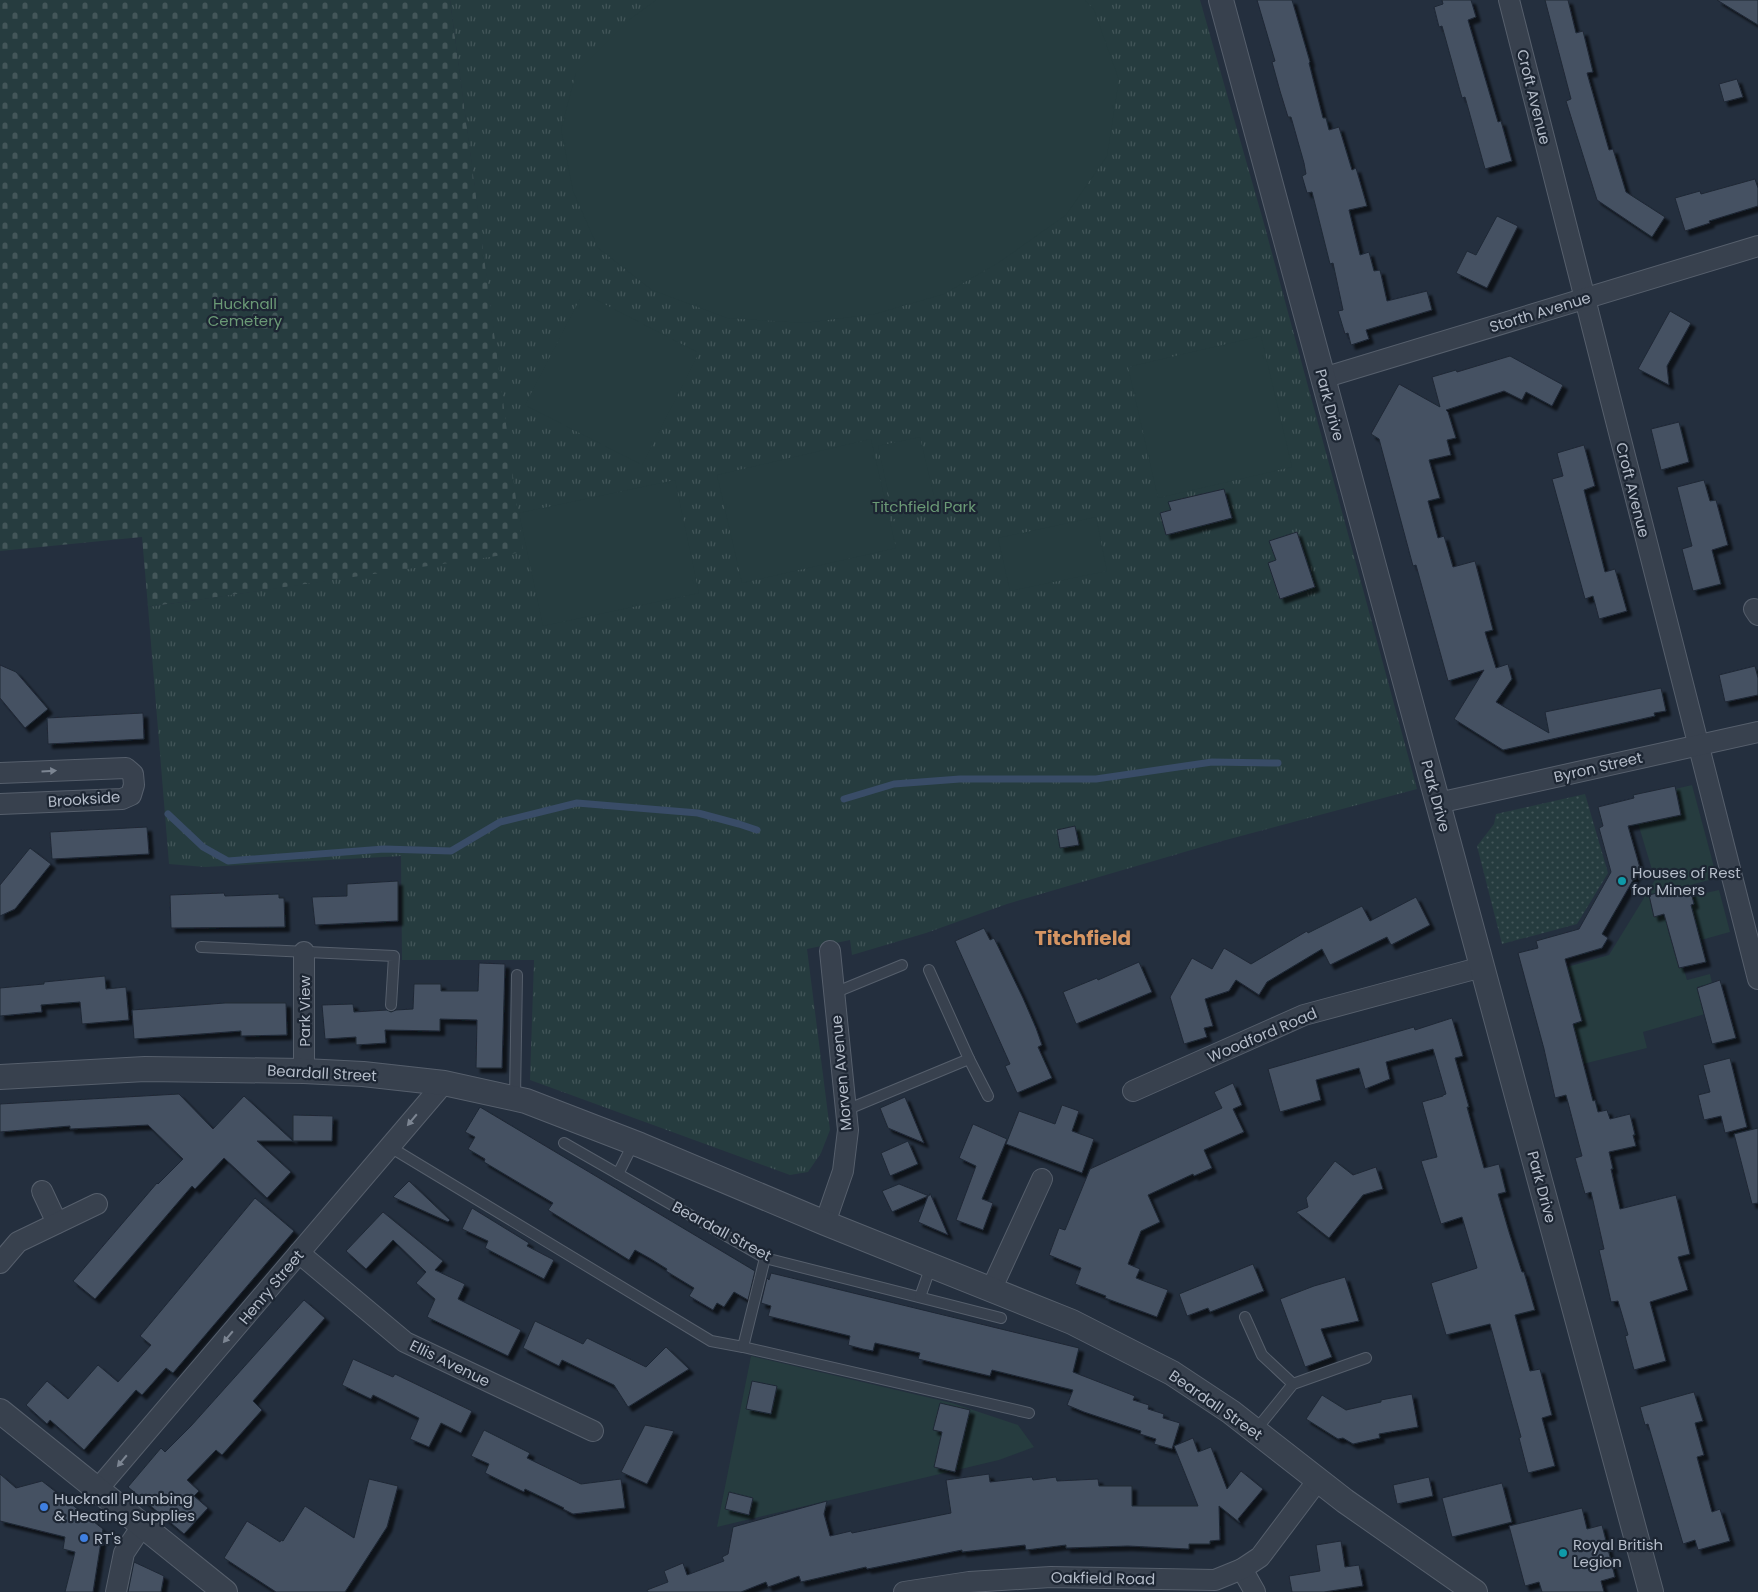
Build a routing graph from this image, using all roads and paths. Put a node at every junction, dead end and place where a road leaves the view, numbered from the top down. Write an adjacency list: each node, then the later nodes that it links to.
1 (1221, 0): 5 (street, Park Drive)
2 (1509, 0): 4 (street, Croft Avenue)
3 (1758, 246): 4 (street, Storth Avenue)
4 (1585, 298): 5 (street, Storth Avenue); 7 (street, Croft Avenue)
5 (1323, 378): 9 (street, Park Drive)
6 (1758, 732): 7 (street, Byron Street)
7 (1698, 745): 9 (street, Byron Street); 18 (street, Croft Avenue)
8 (0, 773): 10 (street, Brookside, one-way to 10)
9 (1438, 803): 15 (street, Park Drive)
10 (0, 804)
11 (201, 947): 13 (lane)
12 (830, 951): 19 (street, Morven Avenue)
13 (304, 952): 20 (lane); 22 (street, Park View)
14 (902, 965): 19 (lane)
15 (1482, 967): 25 (street, Woodford Road); 62 (street, Park Drive)
16 (929, 970): 21 (lane)
17 (517, 975): 27 (lane)
18 (1758, 979)
19 (834, 993): 28 (street, Morven Avenue)
20 (391, 1005)
21 (968, 1059): 26 (lane); 28 (lane)
22 (304, 1071): 23 (street, Beardall Street); 24 (street, Beardall Street)
23 (0, 1077)
24 (444, 1083): 27 (street, Beardall Street); 31 (street, Henry Street, one-way to 31)
25 (1133, 1091)
26 (988, 1096)
27 (515, 1098): 29 (street, Beardall Street)
28 (846, 1110): 37 (street, Morven Avenue)
29 (634, 1142): 32 (lane); 37 (street, Beardall Street)
30 (564, 1143): 32 (lane, Beardall Street)
31 (390, 1146): 38 (street, Henry Street); 46 (lane)
32 (618, 1174): 39 (lane, Beardall Street)
33 (1042, 1179): 42 (street)
34 (42, 1191): 36 (street)
35 (97, 1204): 36 (street)
36 (57, 1223): 40 (street)
37 (825, 1223): 41 (street, Beardall Street)
38 (299, 1254): 51 (street, Ellis Avenue); 54 (street, Henry Street, one-way to 54)
39 (765, 1258): 43 (lane, Beardall Street); 46 (lane)
40 (0, 1263)
41 (931, 1266): 42 (street, Beardall Street); 43 (lane)
42 (992, 1290): 52 (street, Beardall Street)
43 (920, 1297): 45 (lane, Beardall Street)
44 (1245, 1317): 48 (lane)
45 (1000, 1318)
46 (743, 1347): 50 (lane)
47 (1366, 1358): 48 (lane)
48 (1293, 1384): 52 (lane)
49 (0, 1411): 54 (street)
50 (1029, 1413)
51 (593, 1431)
52 (1255, 1431): 53 (street, Beardall Street)
53 (1318, 1480): 56 (street, Oakfield Road); 61 (street, Beardall Street)
54 (97, 1490): 55 (street)
55 (142, 1526): 57 (street); 58 (street)
56 (1242, 1569): 59 (street, Oakfield Road); 60 (street)
57 (116, 1592)
58 (226, 1592)
59 (905, 1592)
60 (1255, 1592)
61 (1474, 1592)
62 (1651, 1592)

